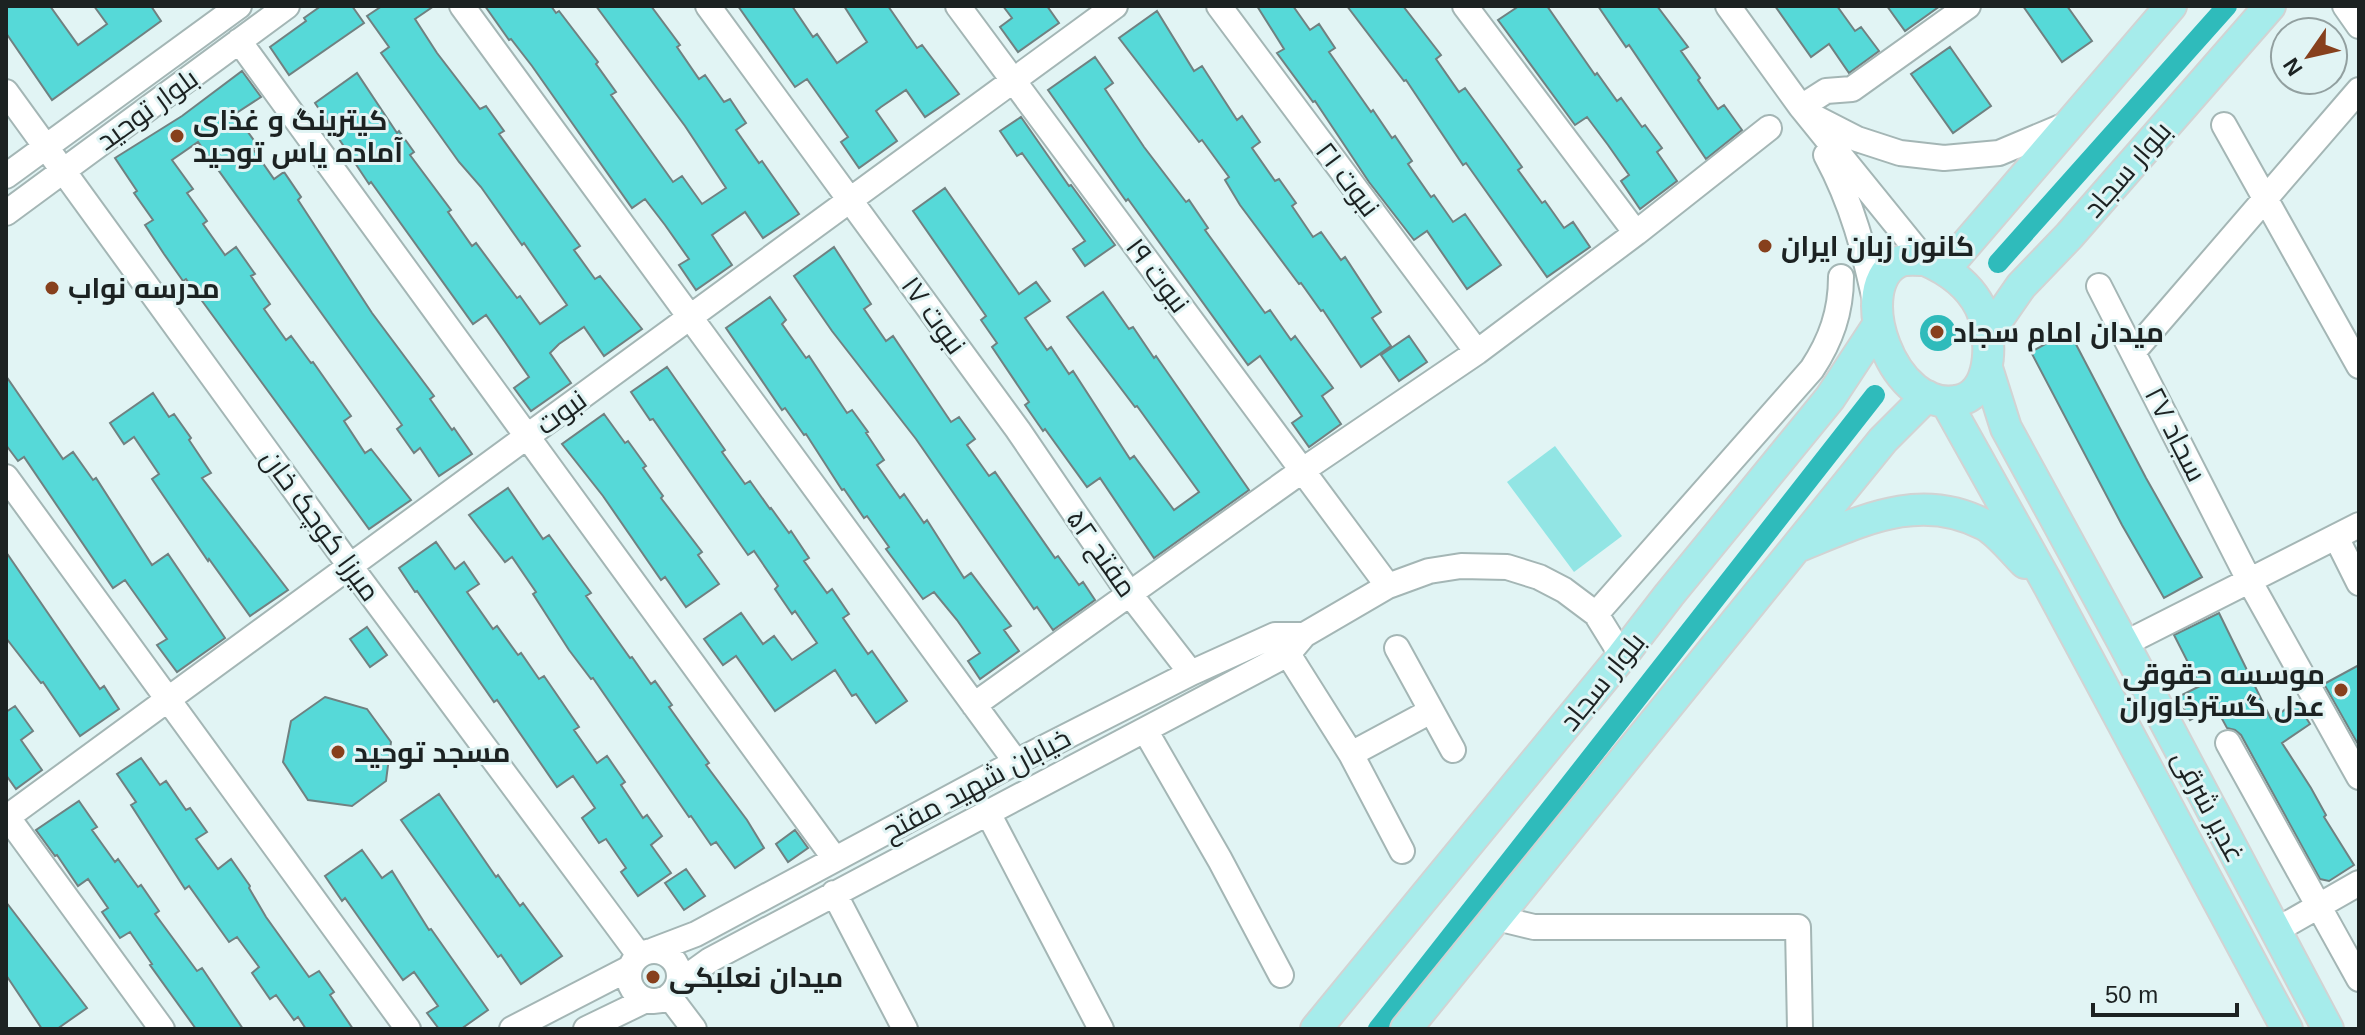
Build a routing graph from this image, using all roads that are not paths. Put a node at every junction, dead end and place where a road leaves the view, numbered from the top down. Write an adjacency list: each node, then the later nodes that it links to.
1 (287, 6): 15 (street, بلوار توحید)
2 (462, 6): 33 (street)
3 (708, 6): 27 (street, نبوت ۱۷)
4 (958, 6): 16 (street, نبوت ۱۹)
5 (1115, 6): 16 (street, نبوت)
6 (1219, 6): 37 (street, نبوت ۲۱)
7 (1465, 6): 29 (street)
8 (1728, 6): 19 (street)
9 (1968, 6): 19 (street)
10 (2171, 6): 20 (main road)
11 (2270, 6): 35 (main road, بلوار سجاد)
12 (2345, 6): 14 (street)
13 (226, 10): 23 (street, بلوار توحید)
14 (2359, 26)
15 (239, 41): 24 (street, بلوار توحید); 42 (street)
16 (1013, 81): 27 (street, نبوت); 43 (street, نبوت ۱۹)
17 (2359, 90): 26 (street)
18 (6, 92): 23 (street, میرزا کوچک خان)
19 (1804, 110): 20 (street); 30 (street); 34 (street)
20 (2068, 124): 30 (main road)
21 (2224, 125): 26 (street)
22 (1769, 128): 29 (street)
23 (46, 147): 24 (street, میرزا کوچک خان); 25 (street, بلوار توحید)
24 (64, 171): 28 (street, بلوار توحید); 48 (street, میرزا کوچک خان)
25 (6, 176)
26 (2266, 197): 36 (street); 38 (street)
27 (850, 200): 33 (street, نبوت); 41 (street, نبوت ۱۷)
28 (6, 213)
29 (1636, 233): 37 (street)
30 (1935, 265): 34 (main road); 35 (main road)
31 (1841, 277): 54 (street)
32 (2099, 286): 36 (street, سجاد ۲۷)
33 (690, 317): 42 (street, نبوت); 62 (street)
34 (1878, 318): 40 (main road); 59 (main road, بلوار سجاد)
35 (1987, 335): 39 (main road)
36 (2134, 351): 49 (street, سجاد ۲۷)
37 (1477, 352): 43 (street)
38 (2359, 366)
39 (1987, 368): 40 (main road); 56 (main road, غدیر شرقی)
40 (1936, 399): 47 (main road); 52 (main road, غدیر شرقی)
41 (1018, 430): 53 (street, مفتح ۵۲)
42 (527, 436): 48 (street, نبوت); 73 (street)
43 (1303, 470): 51 (street, نبوت ۱۹); 53 (street)
44 (6, 477): 61 (street)
45 (2359, 525): 46 (street)
46 (2336, 537): 49 (street); 50 (street)
47 (1796, 548): 52 (main road); 77 (main road)
48 (350, 566): 61 (street, نبوت); 79 (street, میرزا کوچک خان)
49 (2250, 582): 56 (street); 69 (street, سجاد ۲۷)
50 (2359, 583)
51 (1388, 586): 54 (street, خیابان شهید مفتح); 55 (street, خیابان شهید مفتح)
52 (2049, 586): 93 (main road, غدیر شرقی)
53 (1129, 593): 60 (street, مفتح ۵۲); 62 (street)
54 (1596, 614): 59 (street, خیابان شهید مفتح)
55 (1304, 635): 58 (street, خیابان شهید مفتح); 60 (street, خیابان شهید مفتح)
56 (2124, 644): 78 (main road, غدیر شرقی)
57 (1397, 648): 63 (street)
58 (1288, 654): 64 (street, خیابان شهید مفتح); 67 (street)
59 (1622, 656): 90 (main road, بلوار سجاد)
60 (1191, 673): 68 (street, خیابان شهید مفتح)
61 (169, 698): 71 (street, نبوت); 85 (street)
62 (974, 705): 68 (street)
63 (1431, 711): 66 (street); 67 (street)
64 (1145, 730): 70 (street, خیابان شهید مفتح); 80 (street)
65 (2228, 743): 76 (street)
66 (1453, 750)
67 (1351, 754): 72 (street)
68 (1016, 762): 73 (street, خیابان شهید مفتح)
69 (2359, 777)
70 (987, 811): 75 (street, خیابان شهید مفتح); 89 (street)
71 (6, 816): 84 (street)
72 (1402, 851)
73 (835, 859): 79 (street, خیابان شهید مفتح)
74 (2359, 883): 76 (street)
75 (834, 893): 82 (street, خیابان شهید مفتح); 88 (street)
76 (2319, 906): 78 (street); 81 (street)
77 (1497, 918): 91 (main road); 92 (street)
78 (2275, 931): 94 (main road, غدیر شرقی)
79 (641, 958): 82 (street); 82 (street); 86 (street, خیابان شهید مفتح)
80 (1281, 975)
81 (2359, 979)
82 (665, 993): 83 (street, خیابان شهید مفتح); 87 (street)
83 (595, 1027)
84 (162, 1029)
85 (408, 1029)
86 (512, 1029)
87 (694, 1029)
88 (905, 1029)
89 (1101, 1029)
90 (1316, 1029)
91 (1406, 1029)
92 (1800, 1029)
93 (2287, 1029)
94 (2328, 1029)

